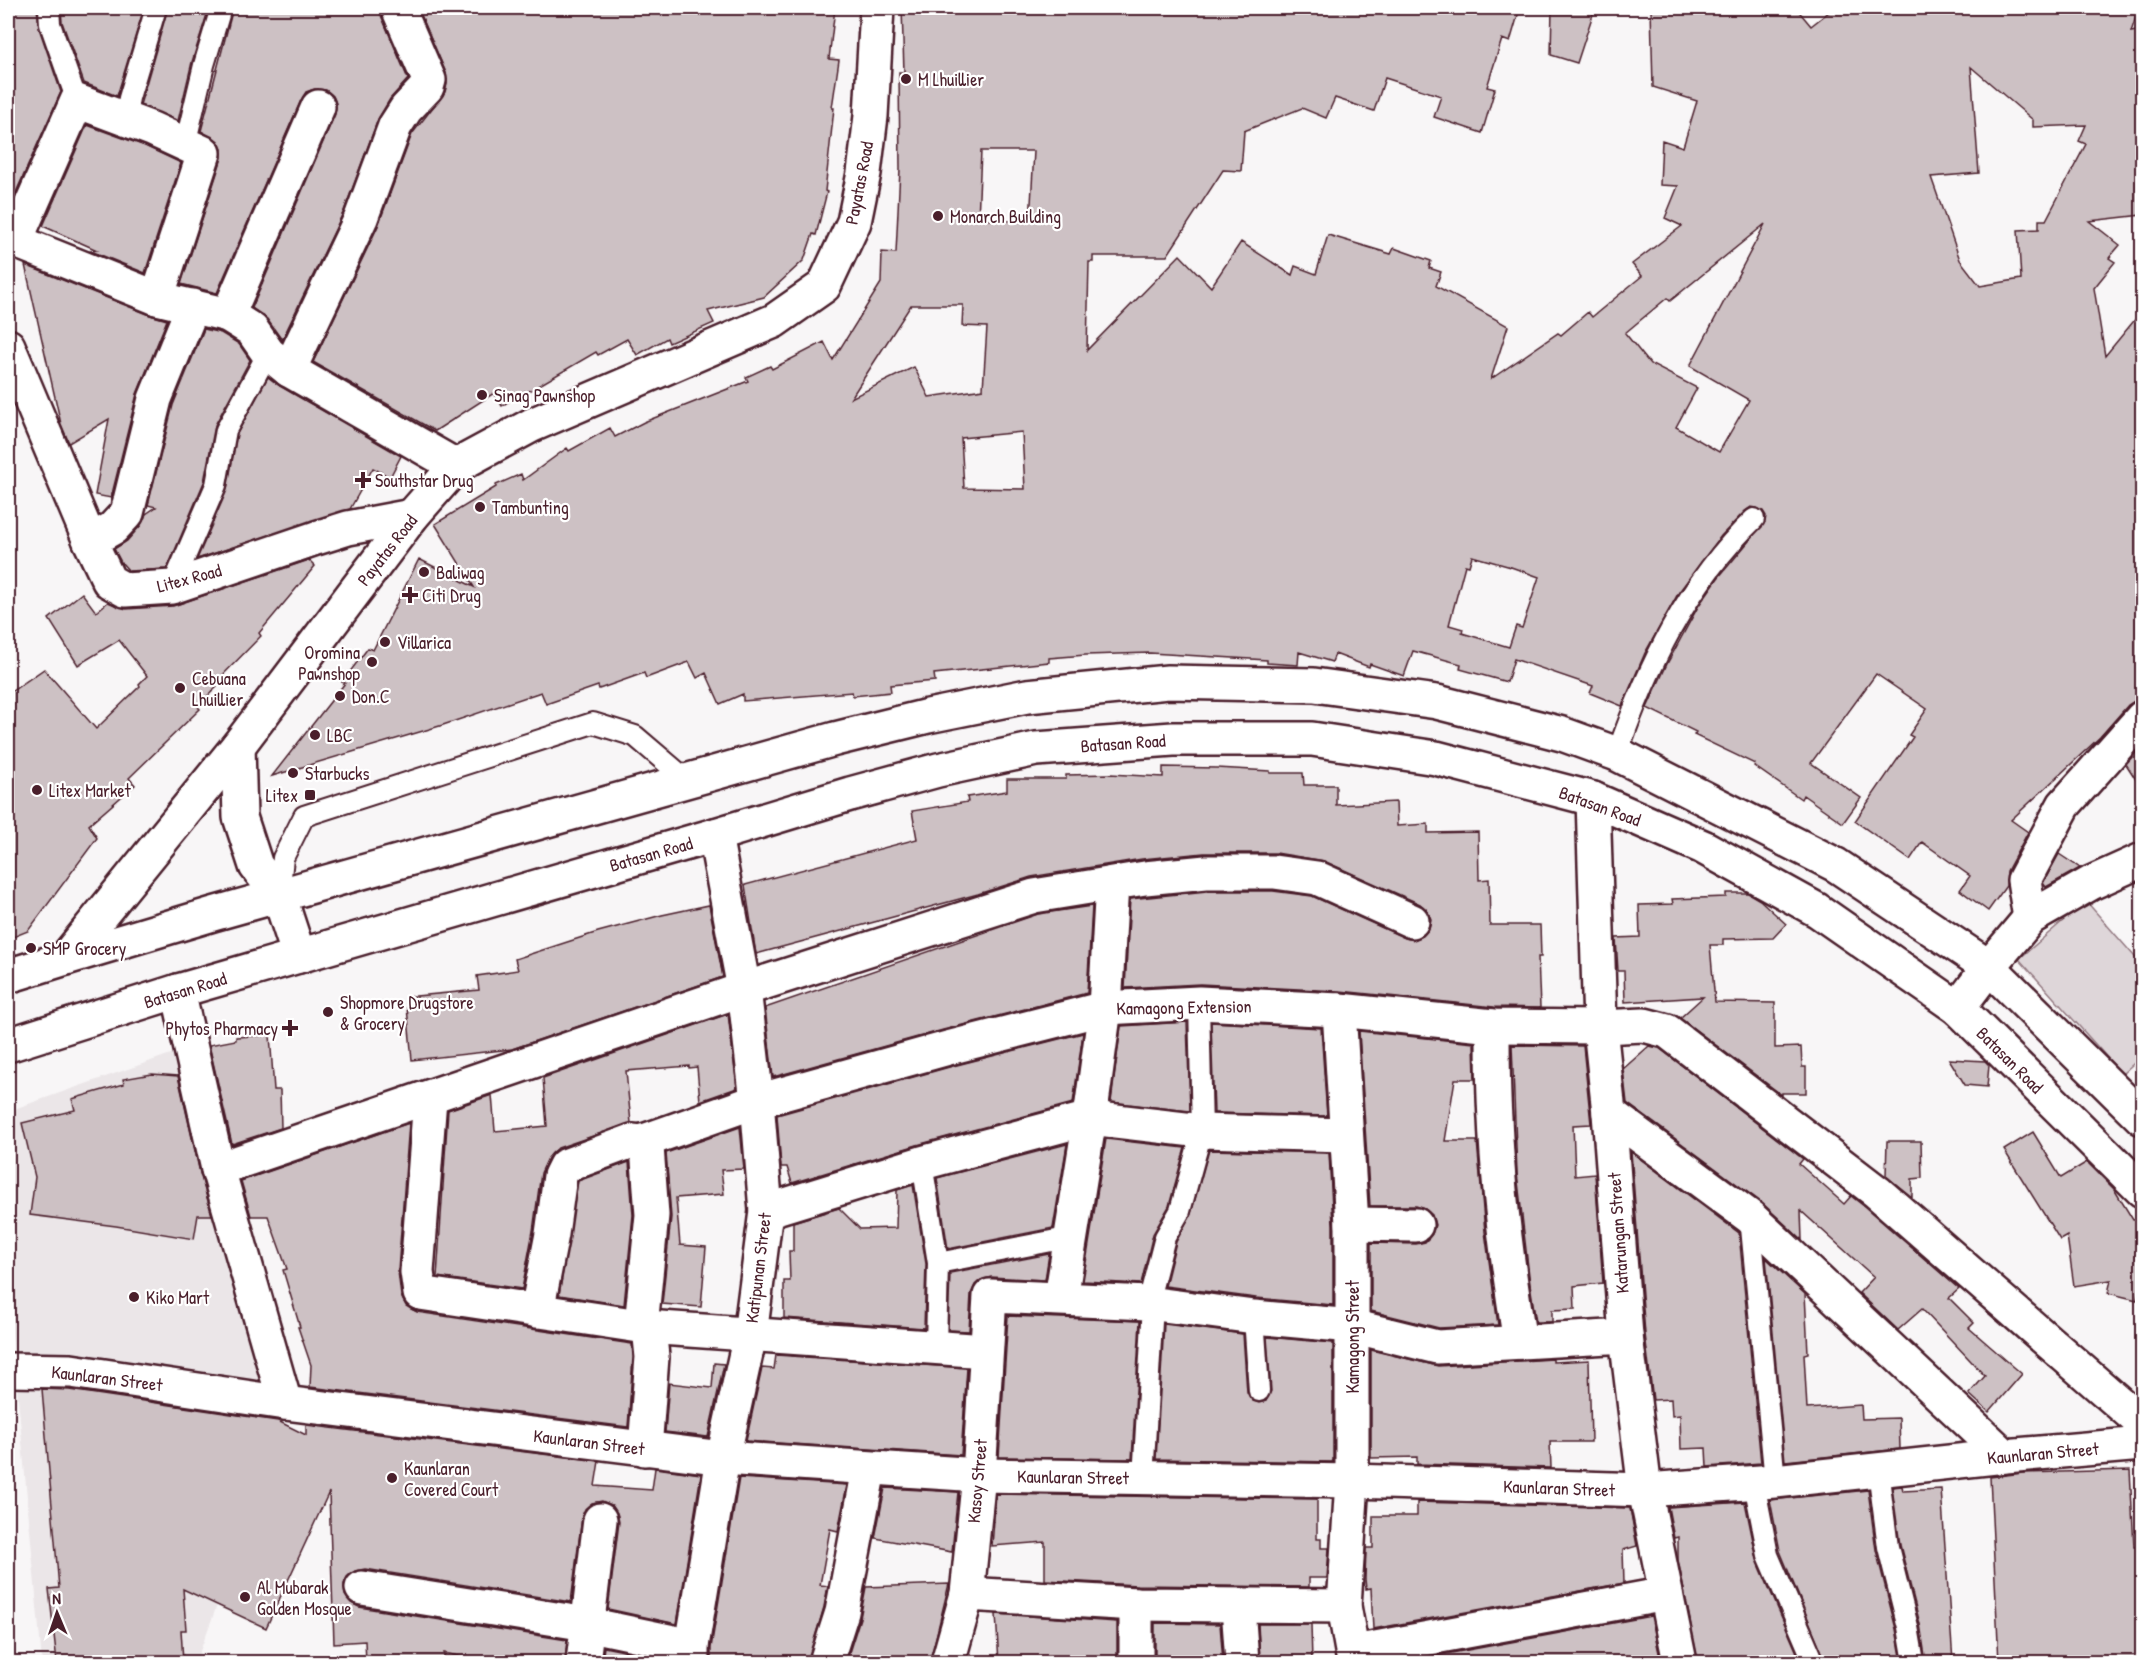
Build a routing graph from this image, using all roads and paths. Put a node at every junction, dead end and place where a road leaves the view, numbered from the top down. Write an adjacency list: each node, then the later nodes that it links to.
1 (49, 8): 6 (lane)
2 (156, 8): 8 (lane)
3 (221, 8): 9 (lane)
4 (398, 8): 15 (street)
5 (877, 8): 16 (street, Payatas Road)
6 (77, 102): 8 (street); 10 (street)
7 (318, 107): 13 (street)
8 (125, 120): 9 (street)
9 (184, 145): 11 (street)
10 (11, 240): 11 (street)
11 (158, 298): 12 (street)
12 (193, 306): 13 (street); 19 (street)
13 (228, 315): 15 (street)
14 (8, 346): 19 (street, Litex Road)
15 (278, 361): 16 (street); 20 (lane)
16 (456, 466): 17 (street, Payatas Road)
17 (412, 516): 20 (street, Litex Road); 22 (street, Payatas Road)
18 (1754, 519): 23 (lane)
19 (90, 541): 20 (street, Litex Road)
20 (172, 587)
21 (2142, 718): 30 (street)
22 (238, 746): 29 (street); 33 (street, Payatas Road)
23 (1617, 754): 24 (street); 34 (street)
24 (689, 782): 29 (street); 29 (lane)
25 (1593, 799): 26 (street, Batasan Road); 40 (street, Batasan Road); 43 (street, Katarungan Street)
26 (715, 835): 32 (street, Batasan Road); 36 (street, Katipunan Street)
27 (2142, 860): 30 (street)
28 (1112, 883): 31 (street); 36 (street); 39 (street)
29 (279, 895): 32 (street); 33 (street)
30 (2030, 918): 34 (street)
31 (1412, 921)
32 (299, 956): 37 (street, Batasan Road)
33 (66, 958): 35 (street)
34 (1989, 967): 40 (street); 49 (street)
35 (8, 976)
36 (744, 989): 45 (street); 46 (street, Katipunan Street)
37 (178, 991): 44 (street, Batasan Road); 54 (street)
38 (1199, 1003): 39 (street, Kamagong Extension); 41 (street, Kamagong Extension); 50 (lane)
39 (1105, 1008): 46 (street, Kamagong Extension); 48 (street)
40 (1958, 1008): 55 (street, Batasan Road)
41 (1339, 1010): 42 (street, Kamagong Extension); 51 (street, Kamagong Street)
42 (1493, 1026): 43 (street, Kamagong Extension); 70 (street)
43 (1600, 1027): 47 (street, Katarungan Street); 76 (street, Kamagong Extension)
44 (8, 1045)
45 (430, 1098): 54 (street); 64 (street)
46 (757, 1101): 52 (street, Kamagong Extension); 56 (street, Katipunan Street)
47 (1609, 1113): 57 (street); 69 (street, Katarungan Street)
48 (1090, 1118): 50 (street); 53 (street); 60 (street)
49 (2142, 1118)
50 (1202, 1131): 51 (street); 63 (lane)
51 (1346, 1135): 58 (street, Kamagong Street)
52 (641, 1142): 64 (street, Kamagong Extension); 67 (street)
53 (922, 1163): 56 (street); 61 (lane)
54 (218, 1169): 75 (street)
55 (2142, 1190)
56 (766, 1211): 68 (street, Katipunan Street)
57 (1750, 1217): 79 (street); 86 (lane)
58 (1352, 1224): 59 (street); 66 (street, Kamagong Street)
59 (1416, 1225)
60 (1072, 1237): 61 (lane); 62 (street)
61 (938, 1263): 71 (lane)
62 (1061, 1298): 63 (street); 72 (street, Kasoy Street)
63 (1150, 1303): 65 (street); 84 (lane)
64 (537, 1311): 67 (street)
65 (1254, 1317): 66 (street); 74 (lane)
66 (1352, 1326): 70 (street); 85 (street, Kamagong Street)
67 (646, 1327): 68 (street); 78 (street)
68 (750, 1335): 71 (street); 80 (street, Katipunan Street)
69 (1626, 1336): 70 (street); 87 (street, Katarungan Street)
70 (1520, 1342)
71 (936, 1347): 72 (street)
72 (986, 1351): 83 (street, Kasoy Street)
73 (8, 1370): 75 (street, Kaunlaran Street)
74 (1258, 1391)
75 (285, 1403): 78 (street, Kaunlaran Street)
76 (2142, 1423)
77 (2142, 1444): 79 (street, Kaunlaran Street)
78 (645, 1449): 80 (street, Kaunlaran Street)
79 (2005, 1456): 82 (street, Kaunlaran Street)
80 (723, 1458): 81 (street, Kaunlaran Street); 96 (street, Katipunan Street)
81 (869, 1469): 83 (street, Kaunlaran Street); 99 (street)
82 (1878, 1470): 86 (street, Kaunlaran Street); 105 (lane)
83 (979, 1475): 84 (street, Kaunlaran Street); 90 (street, Kasoy Street)
84 (1143, 1479): 85 (street, Kaunlaran Street)
85 (1352, 1481): 87 (street, Kaunlaran Street); 93 (street, Kamagong Street)
86 (1764, 1482): 87 (street, Kaunlaran Street); 104 (lane)
87 (1645, 1490): 91 (street, Katarungan Street)
88 (600, 1520): 95 (street)
89 (362, 1588): 95 (street)
90 (968, 1594): 92 (street); 100 (street, Kasoy Street)
91 (1666, 1594): 97 (street); 103 (street, Katarungan Street)
92 (1136, 1604): 94 (street); 101 (street)
93 (1344, 1606): 94 (street); 97 (street, Kamagong Street)
94 (1238, 1607): 102 (street)
95 (587, 1624): 96 (street); 98 (street)
96 (692, 1654)
97 (1354, 1657)
98 (584, 1662)
99 (826, 1662)
100 (948, 1662)
101 (1136, 1662)
102 (1242, 1662)
103 (1680, 1662)
104 (1814, 1662)
105 (1914, 1662)

